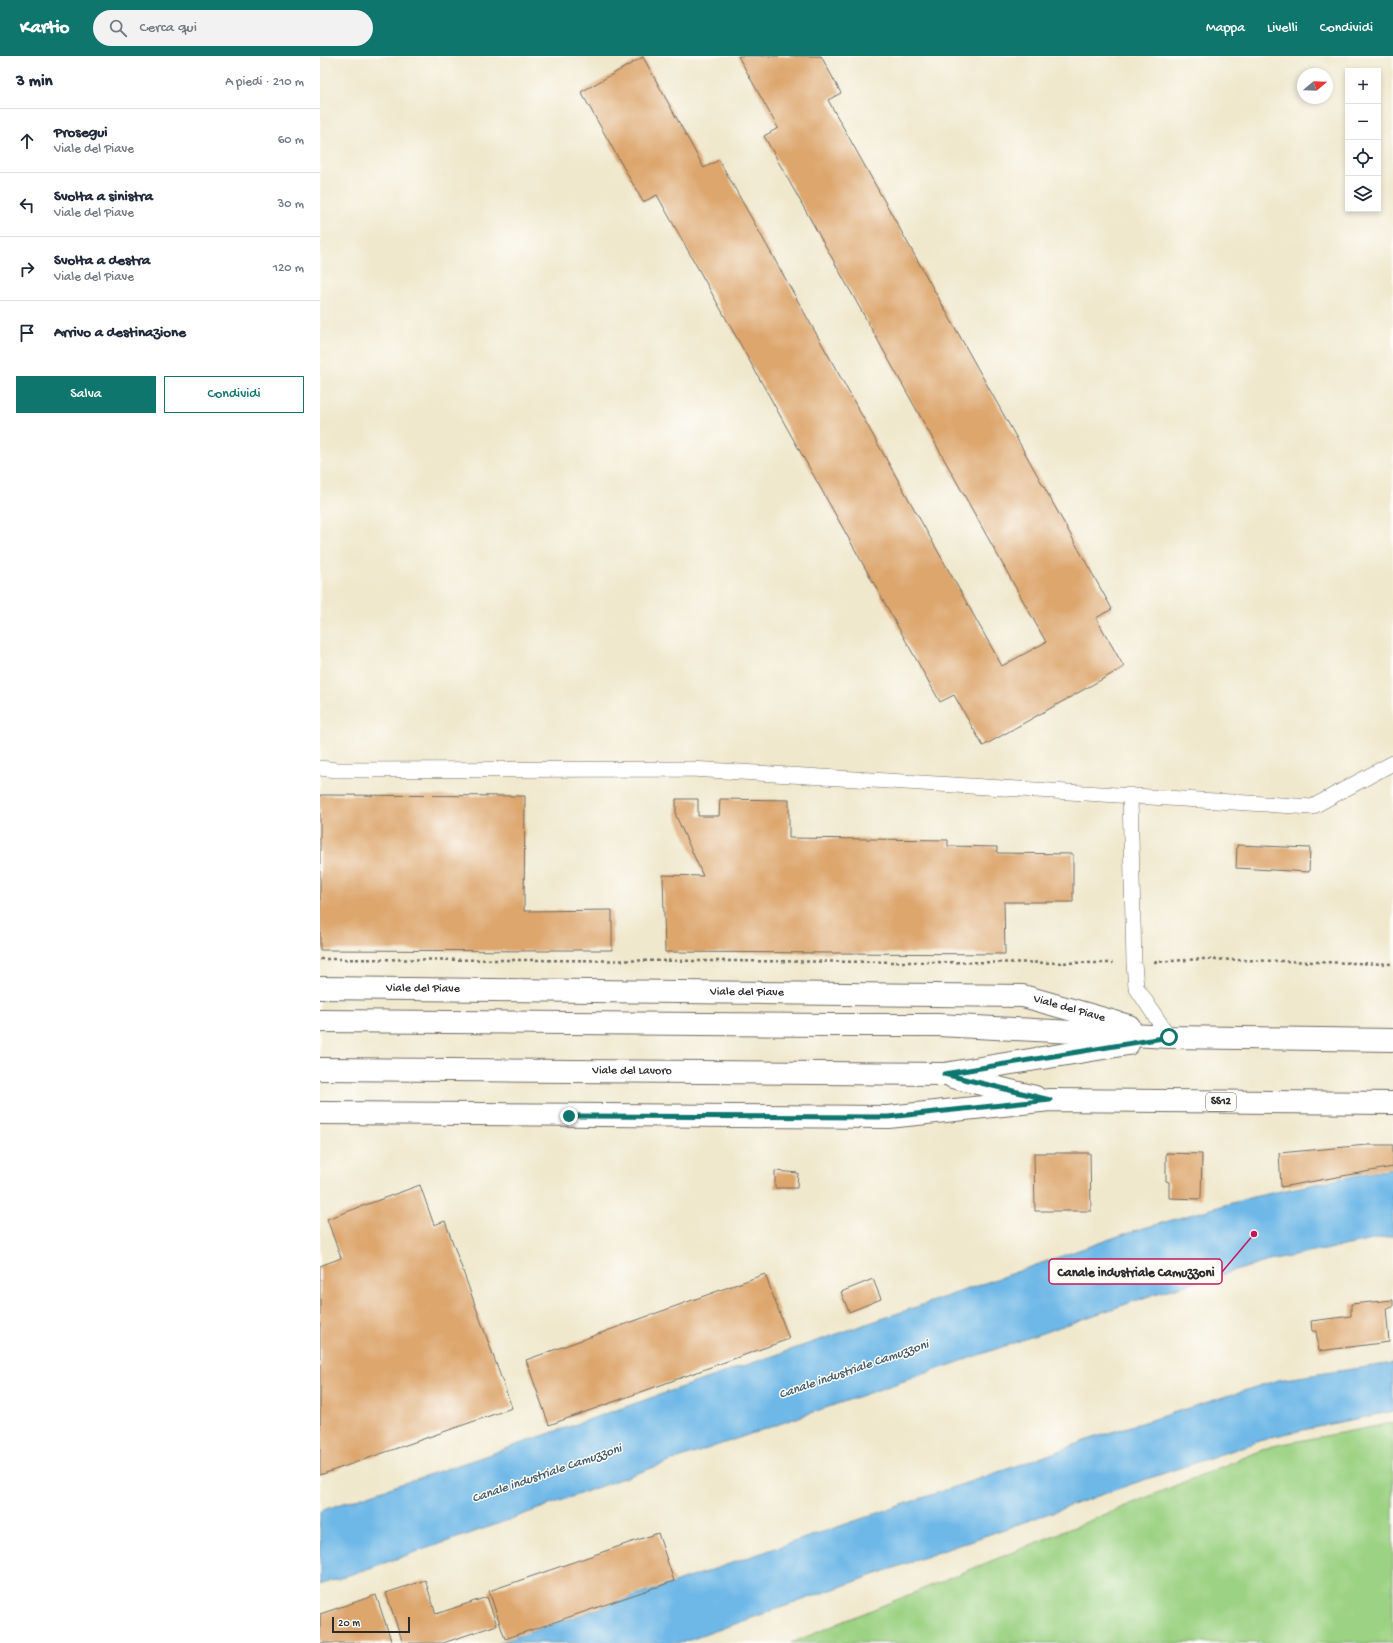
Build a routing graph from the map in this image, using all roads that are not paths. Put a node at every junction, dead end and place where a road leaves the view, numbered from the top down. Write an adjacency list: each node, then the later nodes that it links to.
1 (1393, 763): 3 (lane)
2 (320, 768): 3 (lane)
3 (1130, 795): 6 (lane)
4 (320, 988): 6 (main road, Viale del Piave)
5 (320, 1021): 6 (main road, Viale del Piave)
6 (1169, 1037): 7 (main road, Viale del Piave); 9 (main road, Viale del Piave)
7 (1393, 1040)
8 (320, 1069): 9 (main road, Viale del Lavoro)
9 (944, 1074): 10 (main road, SS12)
10 (1050, 1100): 11 (main road, SS12); 12 (main road)
11 (1393, 1103)
12 (320, 1113)

